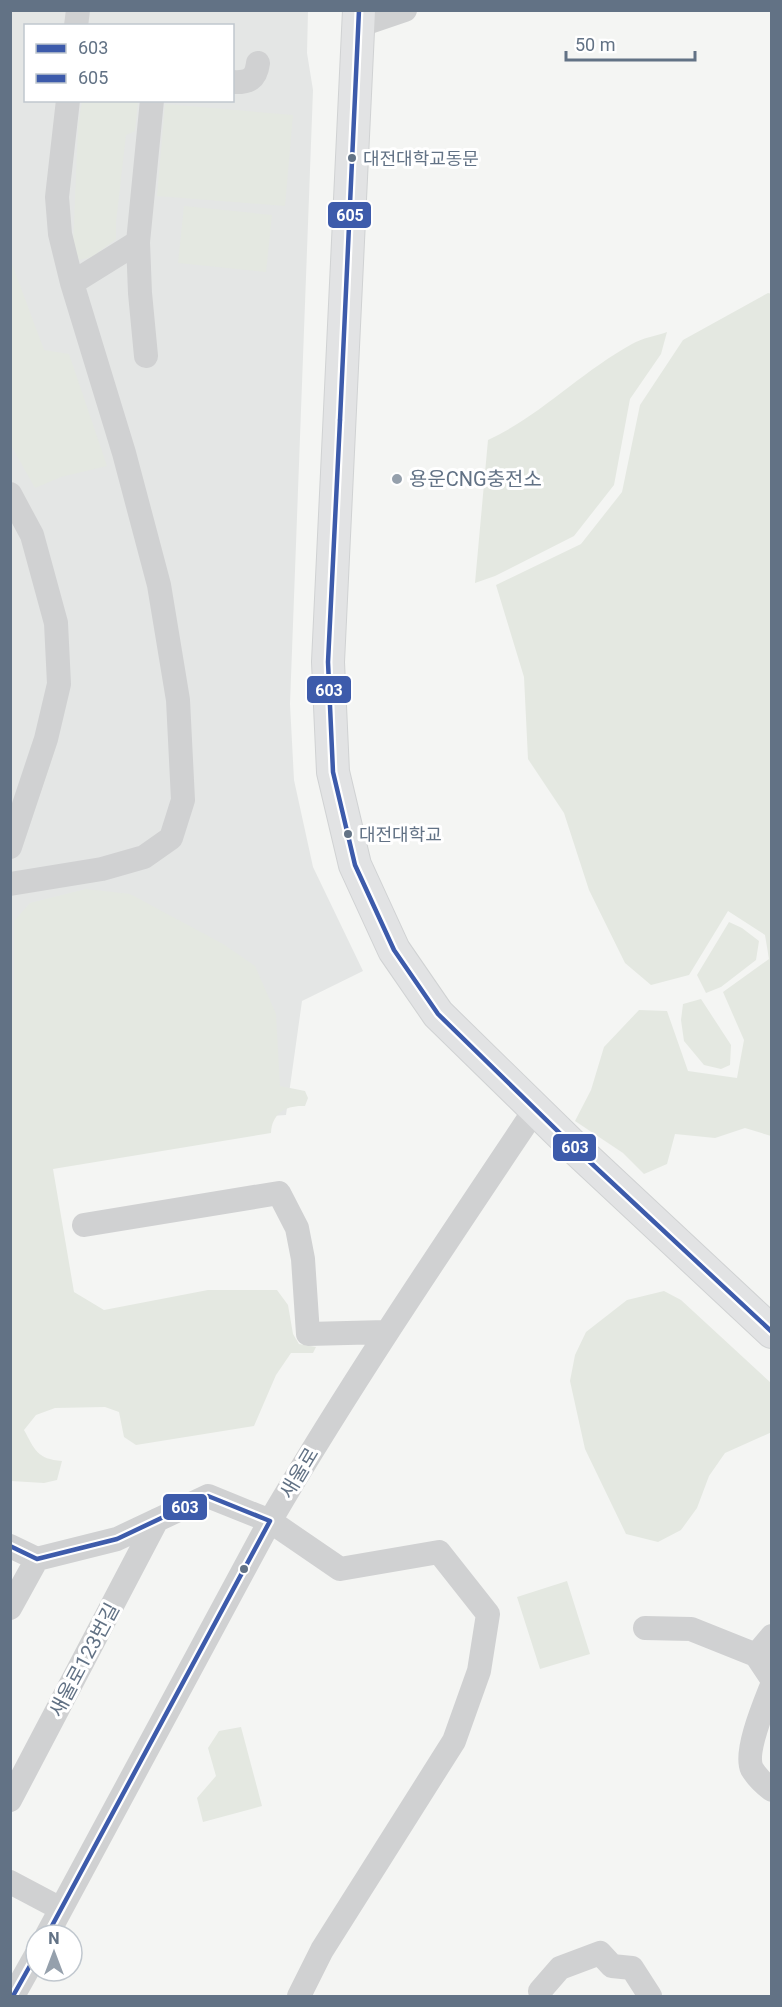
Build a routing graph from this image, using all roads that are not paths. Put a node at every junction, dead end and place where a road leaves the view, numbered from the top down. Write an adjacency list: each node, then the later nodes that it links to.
1 (405, 10): 2 (street)
2 (359, 18): 13 (main road)
3 (258, 63): 4 (street)
4 (234, 82)
5 (68, 102): 8 (street)
6 (152, 102): 7 (street)
7 (138, 242): 8 (street); 9 (street)
8 (72, 283): 12 (street)
9 (147, 356)
10 (10, 494): 11 (street)
11 (10, 847)
12 (10, 884)
13 (536, 1108): 15 (street, 새울로); 16 (main road)
14 (84, 1225): 15 (street)
15 (386, 1332): 18 (street, 새울로)
16 (771, 1332)
17 (157, 1520): 18 (street); 20 (street); 28 (street, 새울로123번길)
18 (270, 1521): 30 (street, 새울로); 35 (street)
19 (10, 1546): 20 (street)
20 (37, 1559): 21 (street)
21 (10, 1608)
22 (645, 1628): 24 (street)
23 (771, 1636): 24 (street)
24 (756, 1655): 25 (street)
25 (771, 1678)
26 (771, 1685): 27 (street)
27 (771, 1790)
28 (10, 1800)
29 (10, 1882): 30 (street)
30 (60, 1909): 31 (street, 새울로)
31 (53, 1923)
32 (24, 1976): 34 (street)
33 (540, 1991): 36 (street)
34 (13, 1996)
35 (299, 1996)
36 (650, 1996)

